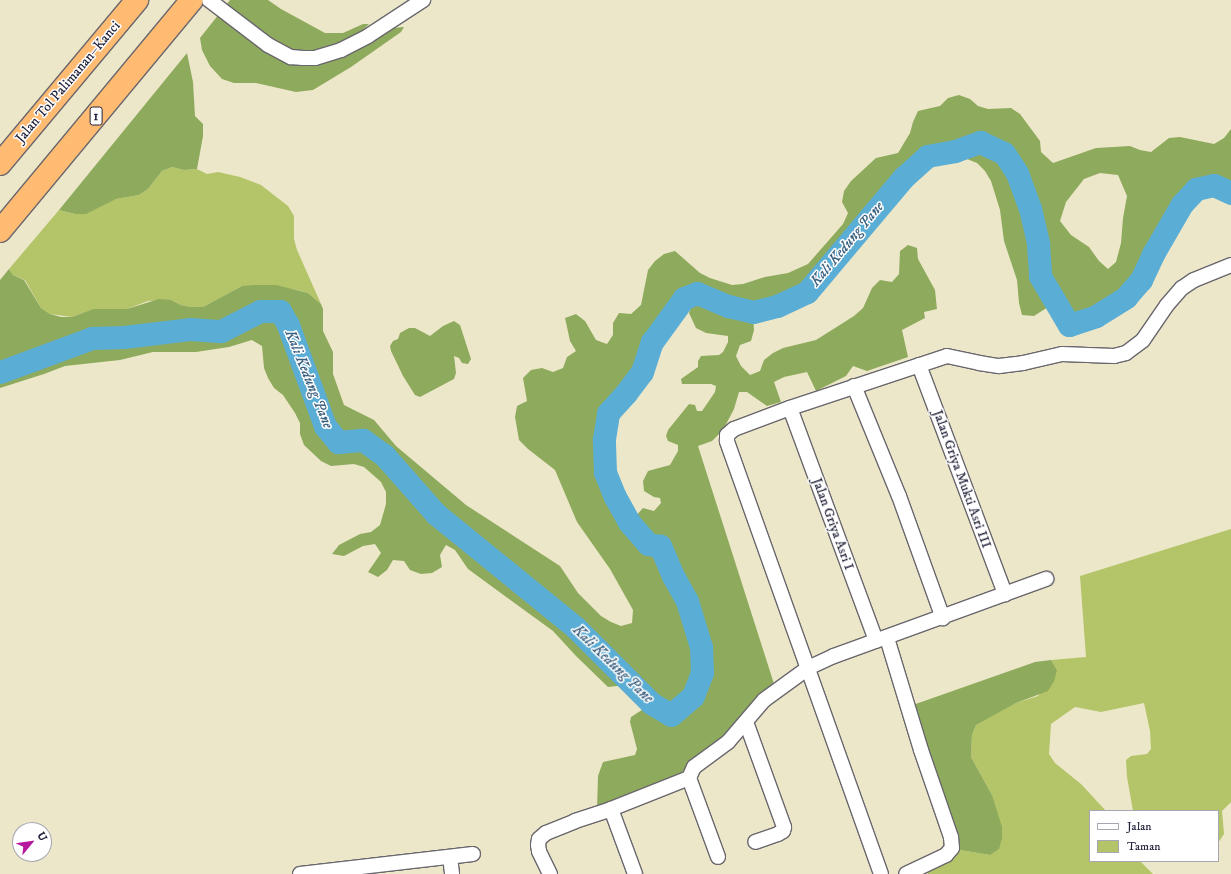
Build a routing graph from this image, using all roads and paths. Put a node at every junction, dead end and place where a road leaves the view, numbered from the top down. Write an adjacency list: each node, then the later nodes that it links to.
1 (137, 0): 5 (highway, Jalan Tol Palimanan–Kanci)
2 (192, 0): 6 (highway, 1)
3 (209, 0): 4 (street)
4 (423, 0)
5 (0, 164)
6 (0, 231)
7 (1231, 265): 8 (street)
8 (920, 365): 9 (street); 12 (street, Jalan Griya Mukti Asri III)
9 (854, 386): 10 (street); 13 (street)
10 (790, 408): 14 (street, Jalan Griya Asri I); 15 (street)
11 (1046, 579): 12 (street)
12 (1005, 594): 13 (street)
13 (943, 618): 14 (street)
14 (882, 639): 15 (street); 30 (street, Jalan Griya Asri I)
15 (808, 668): 16 (street); 29 (street)
16 (746, 722): 17 (street); 19 (street)
17 (689, 778): 18 (street); 22 (street)
18 (611, 809): 27 (street); 28 (street)
19 (755, 842)
20 (474, 854): 21 (street)
21 (450, 856): 23 (street); 26 (street)
22 (718, 857)
23 (390, 869): 24 (street)
24 (331, 872): 25 (street)
25 (300, 874)
26 (452, 874)
27 (550, 874)
28 (635, 874)
29 (881, 874)
30 (906, 874)

